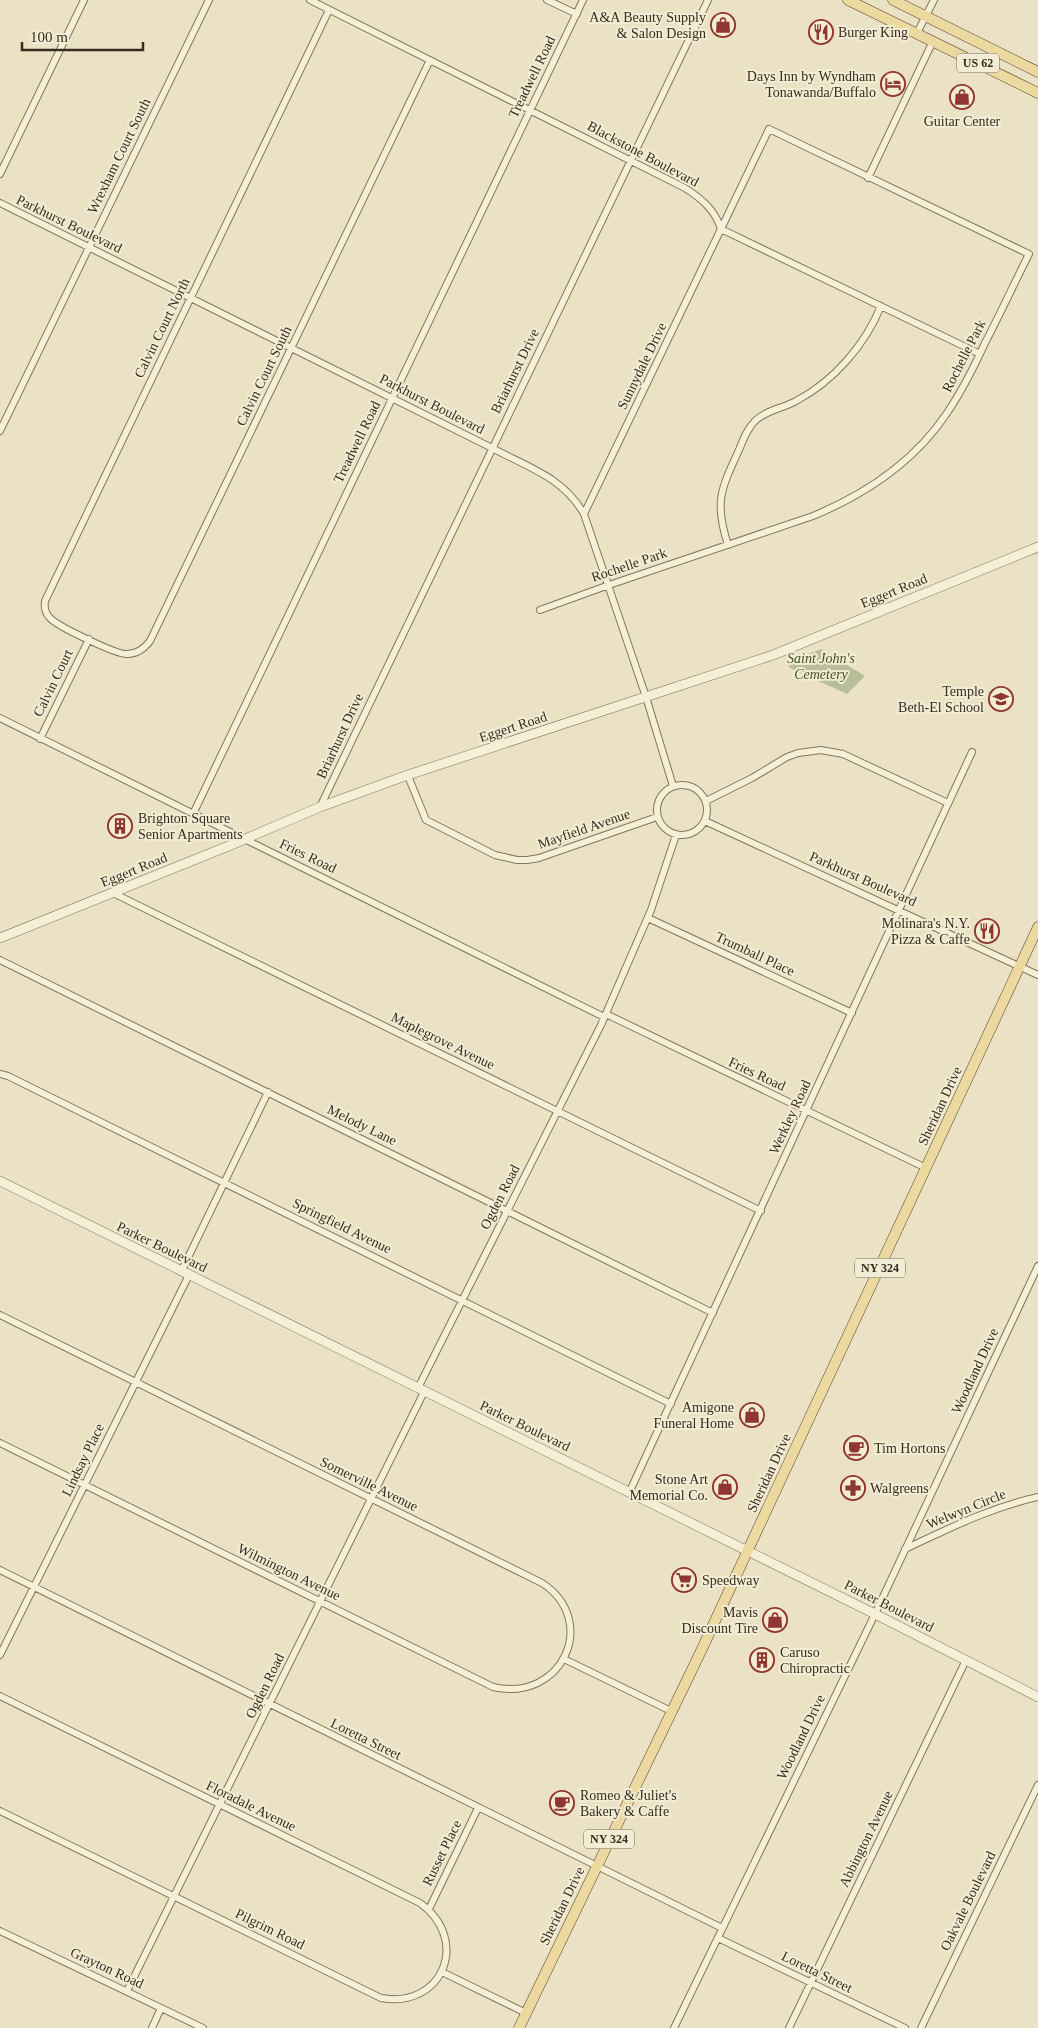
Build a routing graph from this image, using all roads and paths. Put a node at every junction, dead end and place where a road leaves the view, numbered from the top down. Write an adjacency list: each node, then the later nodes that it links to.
1 (84, 0): 20 (street)
2 (209, 0): 24 (street, Wrexham Court South)
3 (310, 0): 10 (street, Blackstone Boulevard)
4 (547, 0): 11 (street)
5 (583, 0): 11 (street, Treadwell Road)
6 (708, 0): 19 (street, Briarhurst Drive)
7 (848, 0): 13 (main road, US 62)
8 (893, 0): 12 (main road, US 62)
9 (934, 0): 12 (street)
10 (329, 10): 15 (street, Blackstone Boulevard); 25 (street, Calvin Court North)
11 (577, 14): 18 (street, Treadwell Road)
12 (926, 16): 13 (street); 16 (main road, US 62)
13 (918, 33): 14 (main road, US 62)
14 (933, 40): 17 (main road, US 62); 21 (street)
15 (430, 60): 18 (street, Blackstone Boulevard); 27 (street, Calvin Court South)
16 (1038, 72)
17 (1038, 93)
18 (530, 110): 19 (street, Blackstone Boulevard); 29 (street, Treadwell Road)
19 (630, 160): 23 (street, Blackstone Boulevard); 31 (street, Briarhurst Drive)
20 (0, 174)
21 (868, 178): 23 (street, Rochelle Park); 28 (street, Rochelle Park)
22 (0, 203): 24 (street, Parkhurst Boulevard)
23 (721, 229): 26 (street); 32 (street, Sunnydale Drive)
24 (89, 247): 25 (street, Parkhurst Boulevard); 30 (street, Wrexham Court South)
25 (191, 298): 27 (street, Parkhurst Boulevard); 37 (street, Calvin Court North)
26 (881, 306): 28 (street); 33 (street)
27 (292, 348): 29 (street, Parkhurst Boulevard); 37 (street, Calvin Court South)
28 (980, 354): 33 (street, Rochelle Park)
29 (392, 398): 31 (street, Parkhurst Boulevard); 47 (street, Treadwell Road)
30 (0, 432)
31 (492, 448): 32 (street, Parkhurst Boulevard); 46 (street, Briarhurst Drive)
32 (584, 514): 35 (street, Parkhurst Boulevard)
33 (728, 545): 35 (street, Rochelle Park)
34 (1038, 547): 38 (street, Eggert Road)
35 (609, 585): 36 (street, Rochelle Park); 38 (street, Parkhurst Boulevard)
36 (540, 610)
37 (89, 639): 40 (street, Calvin Court)
38 (646, 697): 42 (street, Eggert Road); 43 (street, Parkhurst Boulevard)
39 (0, 718): 40 (street, Fries Road)
40 (40, 738): 47 (street, Fries Road)
41 (972, 752): 45 (street, Werkley Road)
42 (408, 776): 46 (street, Eggert Road); 48 (street, Mayfield Avenue)
43 (673, 786): 44 (street); 48 (street)
44 (706, 801): 45 (street); 49 (street)
45 (948, 803): 53 (street, Werkley Road)
46 (320, 807): 51 (street, Eggert Road)
47 (193, 814): 51 (street, Fries Road)
48 (657, 817): 50 (street)
49 (705, 821): 50 (street); 53 (street, Parkhurst Boulevard)
50 (676, 835): 54 (street, Ogden Road)
51 (244, 839): 52 (street, Eggert Road); 61 (street, Fries Road)
52 (113, 893): 56 (street, Eggert Road); 64 (street, Maplegrove Avenue)
53 (900, 910): 58 (street, Parkhurst Boulevard); 60 (street, Werkley Road)
54 (648, 918): 60 (street, Trumball Place); 61 (street, Ogden Road)
55 (1038, 927): 58 (main road, Sheridan Drive / NY 324)
56 (0, 938)
57 (0, 960): 63 (street, Melody Lane)
58 (1020, 966): 59 (street, Parkhurst Boulevard); 66 (main road, Sheridan Drive / NY 324)
59 (1038, 975)
60 (852, 1013): 65 (street, Werkley Road)
61 (605, 1015): 64 (street, Ogden Road); 65 (street, Fries Road)
62 (0, 1074): 68 (street, Springfield Avenue)
63 (268, 1092): 68 (street, Lindsay Place); 69 (street, Melody Lane)
64 (557, 1111): 69 (street, Ogden Road); 70 (street, Maplegrove Avenue)
65 (807, 1112): 66 (street, Fries Road); 70 (street, Werkley Road)
66 (926, 1168): 85 (main road, Sheridan Drive / NY 324)
67 (0, 1182): 72 (street, Parker Boulevard)
68 (224, 1182): 72 (street, Lindsay Place); 73 (street, Springfield Avenue)
69 (507, 1210): 73 (street, Ogden Road); 74 (street, Melody Lane)
70 (761, 1211): 74 (street, Werkley Road)
71 (1038, 1266): 84 (street, Woodland Drive)
72 (185, 1274): 76 (street, Lindsay Place); 77 (street, Parker Boulevard)
73 (463, 1300): 77 (street, Ogden Road); 78 (street, Springfield Avenue)
74 (714, 1313): 78 (street, Werkley Road)
75 (0, 1315): 76 (street, Somerville Avenue)
76 (135, 1382): 80 (street, Lindsay Place); 83 (street, Somerville Avenue)
77 (421, 1390): 81 (street, Parker Boulevard); 83 (street, Ogden Road)
78 (671, 1404): 81 (street, Werkley Road)
79 (0, 1443): 80 (street, Wilmington Avenue)
80 (85, 1485): 87 (street, Lindsay Place); 88 (street, Wilmington Avenue)
81 (629, 1492): 85 (street, Parker Boulevard)
82 (1038, 1497): 84 (street, Welwyn Circle)
83 (371, 1499): 88 (street, Ogden Road); 91 (street, Somerville Avenue)
84 (905, 1549): 89 (street, Woodland Drive)
85 (748, 1551): 89 (street, Parker Boulevard); 96 (main road, Sheridan Drive / NY 324)
86 (0, 1570): 87 (street, Loretta Street)
87 (34, 1587): 90 (street, Lindsay Place); 95 (street, Loretta Street)
88 (320, 1602): 91 (street, Wilmington Avenue); 95 (street, Ogden Road)
89 (875, 1614): 92 (street, Parker Boulevard); 104 (street, Woodland Drive)
90 (0, 1655)
91 (564, 1660): 96 (street)
92 (966, 1660): 94 (street, Parker Boulevard); 108 (street, Abbington Avenue)
93 (0, 1696): 98 (street, Floradale Avenue)
94 (1038, 1697)
95 (269, 1704): 98 (street, Ogden Road); 99 (street, Loretta Street)
96 (671, 1711): 101 (main road, Sheridan Drive / NY 324)
97 (1038, 1785): 118 (street, Oakvale Boulevard)
98 (220, 1804): 102 (street, Ogden Road); 103 (street, Floradale Avenue)
99 (478, 1808): 101 (street, Loretta Street); 103 (street, Russet Place)
100 (0, 1810): 102 (street, Pilgrim Road)
101 (596, 1866): 104 (street, Loretta Street); 111 (main road, Sheridan Drive / NY 324)
102 (174, 1896): 107 (street, Pilgrim Road); 109 (street, Ogden Road)
103 (429, 1909): 107 (street, Floradale Avenue)
104 (722, 1928): 106 (street, Woodland Drive)
105 (0, 1931): 109 (street, Grayton Road)
106 (718, 1938): 108 (street, Loretta Street); 115 (street, Woodland Drive)
107 (442, 1972): 111 (street)
108 (811, 1983): 116 (street, Abbington Avenue); 117 (street, Loretta Street)
109 (127, 1991): 110 (street, Grayton Road)
110 (161, 2008): 112 (street); 113 (street, Grayton Road)
111 (526, 2013): 114 (main road, Sheridan Drive / NY 324)
112 (152, 2028)
113 (203, 2028)
114 (519, 2028)
115 (674, 2028)
116 (789, 2028)
117 (905, 2028)
118 (922, 2028)

